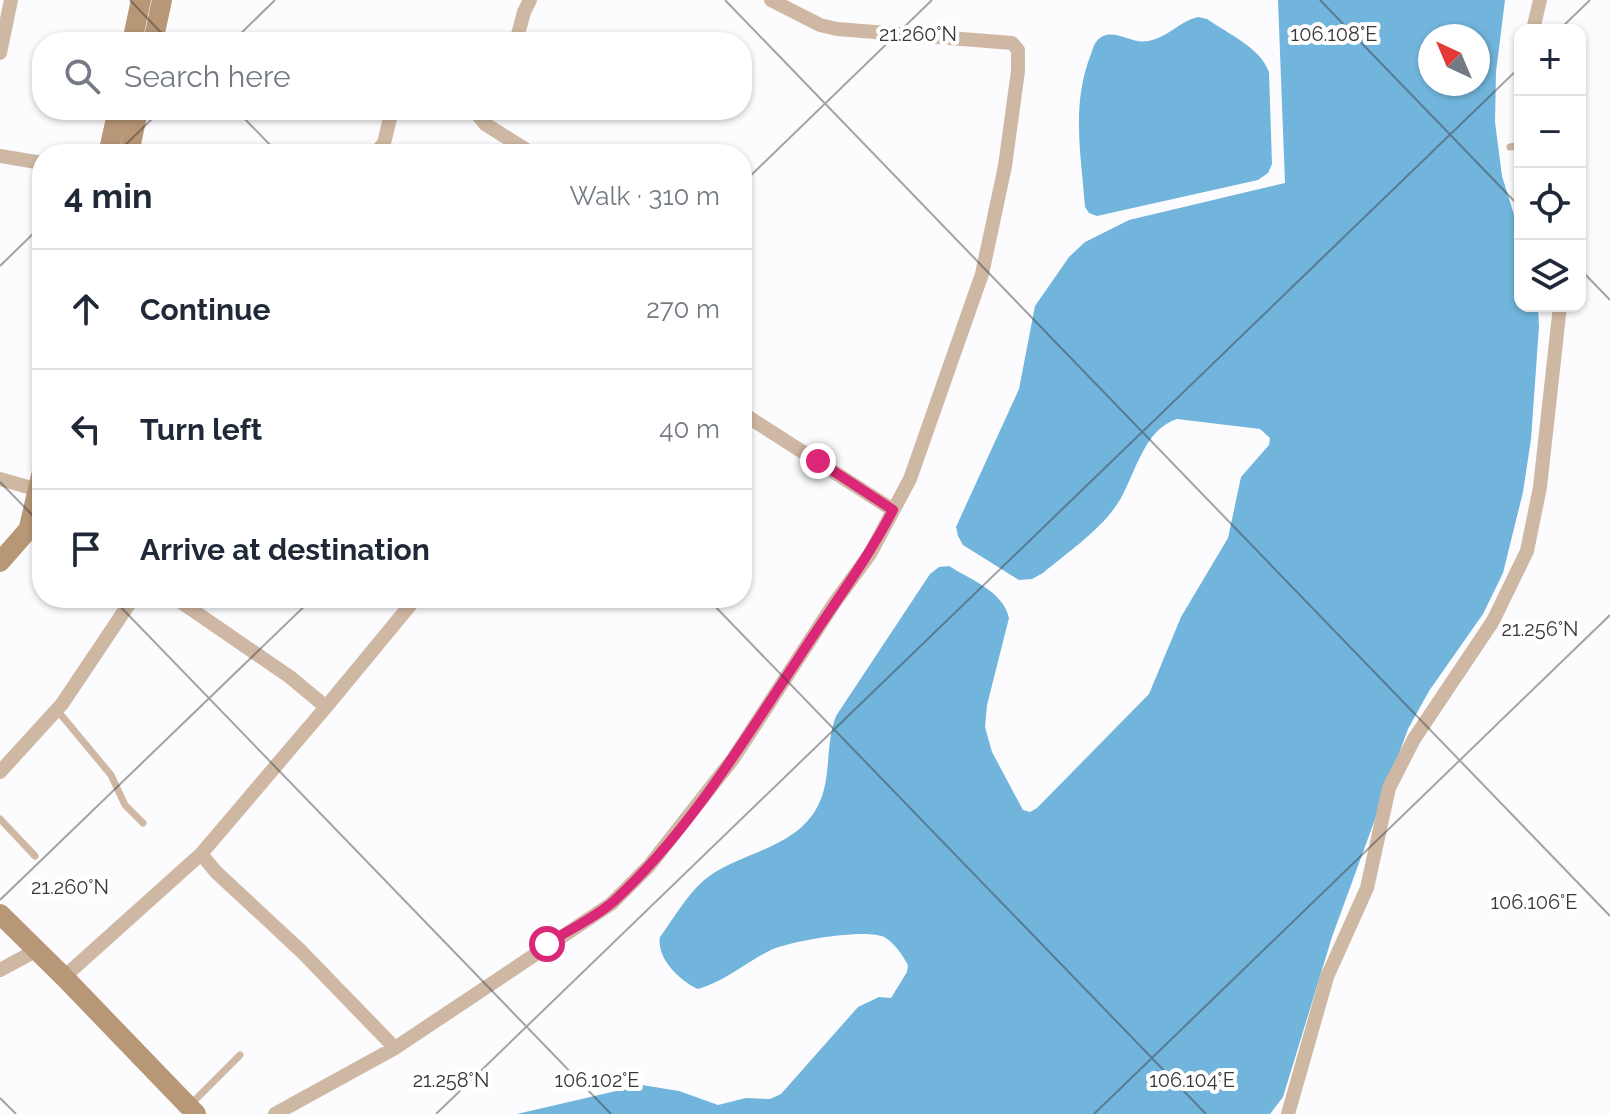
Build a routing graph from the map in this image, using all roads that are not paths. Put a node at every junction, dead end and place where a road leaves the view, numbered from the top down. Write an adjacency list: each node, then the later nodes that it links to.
1 (11, 0): 10 (street)
2 (530, 0): 9 (street)
3 (771, 0): 27 (street)
4 (1540, 0): 6 (street)
5 (151, 1): 7 (main road); 8 (main road)
6 (1534, 24)
7 (137, 32)
8 (153, 32)
9 (519, 32)
10 (0, 53)
11 (116, 120): 15 (main road)
12 (136, 120): 16 (main road)
13 (390, 120): 17 (street)
14 (492, 120): 18 (street)
15 (110, 144)
16 (131, 144)
17 (384, 144)
18 (521, 144)
19 (1514, 146): 20 (lane)
20 (1510, 147)
21 (0, 156): 22 (street)
22 (32, 161)
23 (1559, 312): 50 (street)
24 (752, 419): 27 (street)
25 (0, 479): 26 (street)
26 (32, 483)
27 (893, 510): 46 (street)
28 (32, 517): 30 (main road)
29 (32, 526): 30 (main road)
30 (28, 531): 31 (main road)
31 (0, 562)
32 (126, 608): 36 (street)
33 (190, 608): 35 (street)
34 (407, 608): 35 (street)
35 (324, 705): 40 (street)
36 (57, 710): 37 (street); 39 (lane)
37 (0, 772)
38 (0, 819): 41 (lane)
39 (143, 823)
40 (201, 854): 45 (street); 46 (street)
41 (35, 856)
42 (0, 914): 43 (main road)
43 (37, 950): 44 (street); 45 (main road)
44 (0, 970)
45 (64, 977): 48 (main road)
46 (395, 1048): 49 (street)
47 (240, 1055): 48 (lane)
48 (192, 1110)
49 (275, 1114)
50 (1288, 1114)

